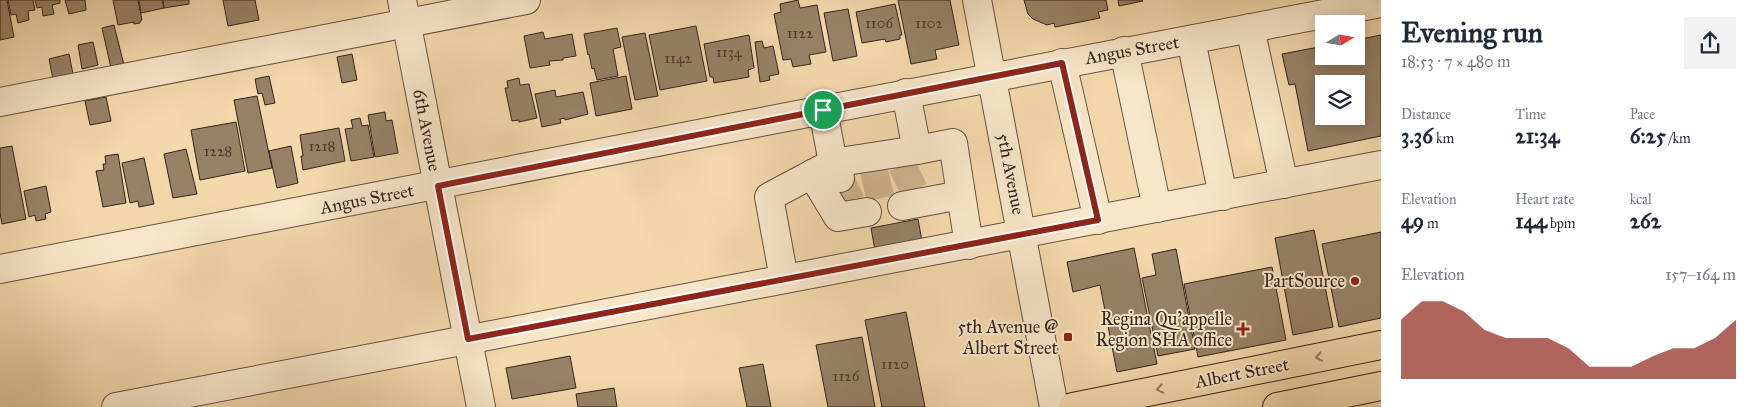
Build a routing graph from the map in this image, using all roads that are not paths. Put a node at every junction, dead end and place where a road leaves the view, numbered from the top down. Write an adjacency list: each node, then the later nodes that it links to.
1 (526, 0): 4 (street)
2 (976, 0): 9 (street, 5th Avenue)
3 (1381, 3): 5 (street, Angus Street)
4 (404, 11): 11 (street); 16 (street, 6th Avenue)
5 (1250, 28): 6 (street, Angus Street); 15 (street)
6 (1191, 40): 7 (street, Angus Street); 19 (street)
7 (1124, 51): 8 (street, Angus Street); 21 (street)
8 (1062, 63): 9 (street, Angus Street); 22 (street)
9 (992, 76): 10 (street, Angus Street); 23 (street, 5th Avenue)
10 (906, 93): 12 (street, Angus Street); 13 (street)
11 (0, 102)
12 (823, 110): 16 (street, Angus Street); 17 (street)
13 (892, 159): 17 (street); 18 (street)
14 (1381, 165): 15 (street)
15 (1284, 184): 19 (street)
16 (438, 186): 25 (street, Angus Street); 27 (street, 6th Avenue)
17 (844, 190): 26 (street)
18 (961, 195): 20 (street); 24 (street)
19 (1223, 196): 21 (street)
20 (912, 200)
21 (1157, 208): 22 (street)
22 (1098, 220): 23 (street)
23 (1022, 235): 24 (street); 32 (street, 5th Avenue)
24 (969, 245): 26 (street)
25 (0, 269)
26 (784, 280): 27 (street)
27 (468, 339): 30 (street); 31 (street, 6th Avenue)
28 (1381, 345): 33 (main road, Albert Street, one-way to 33)
29 (1381, 386): 34 (main road)
30 (116, 407)
31 (481, 407)
32 (1054, 407)
33 (1073, 407)
34 (1277, 407)

